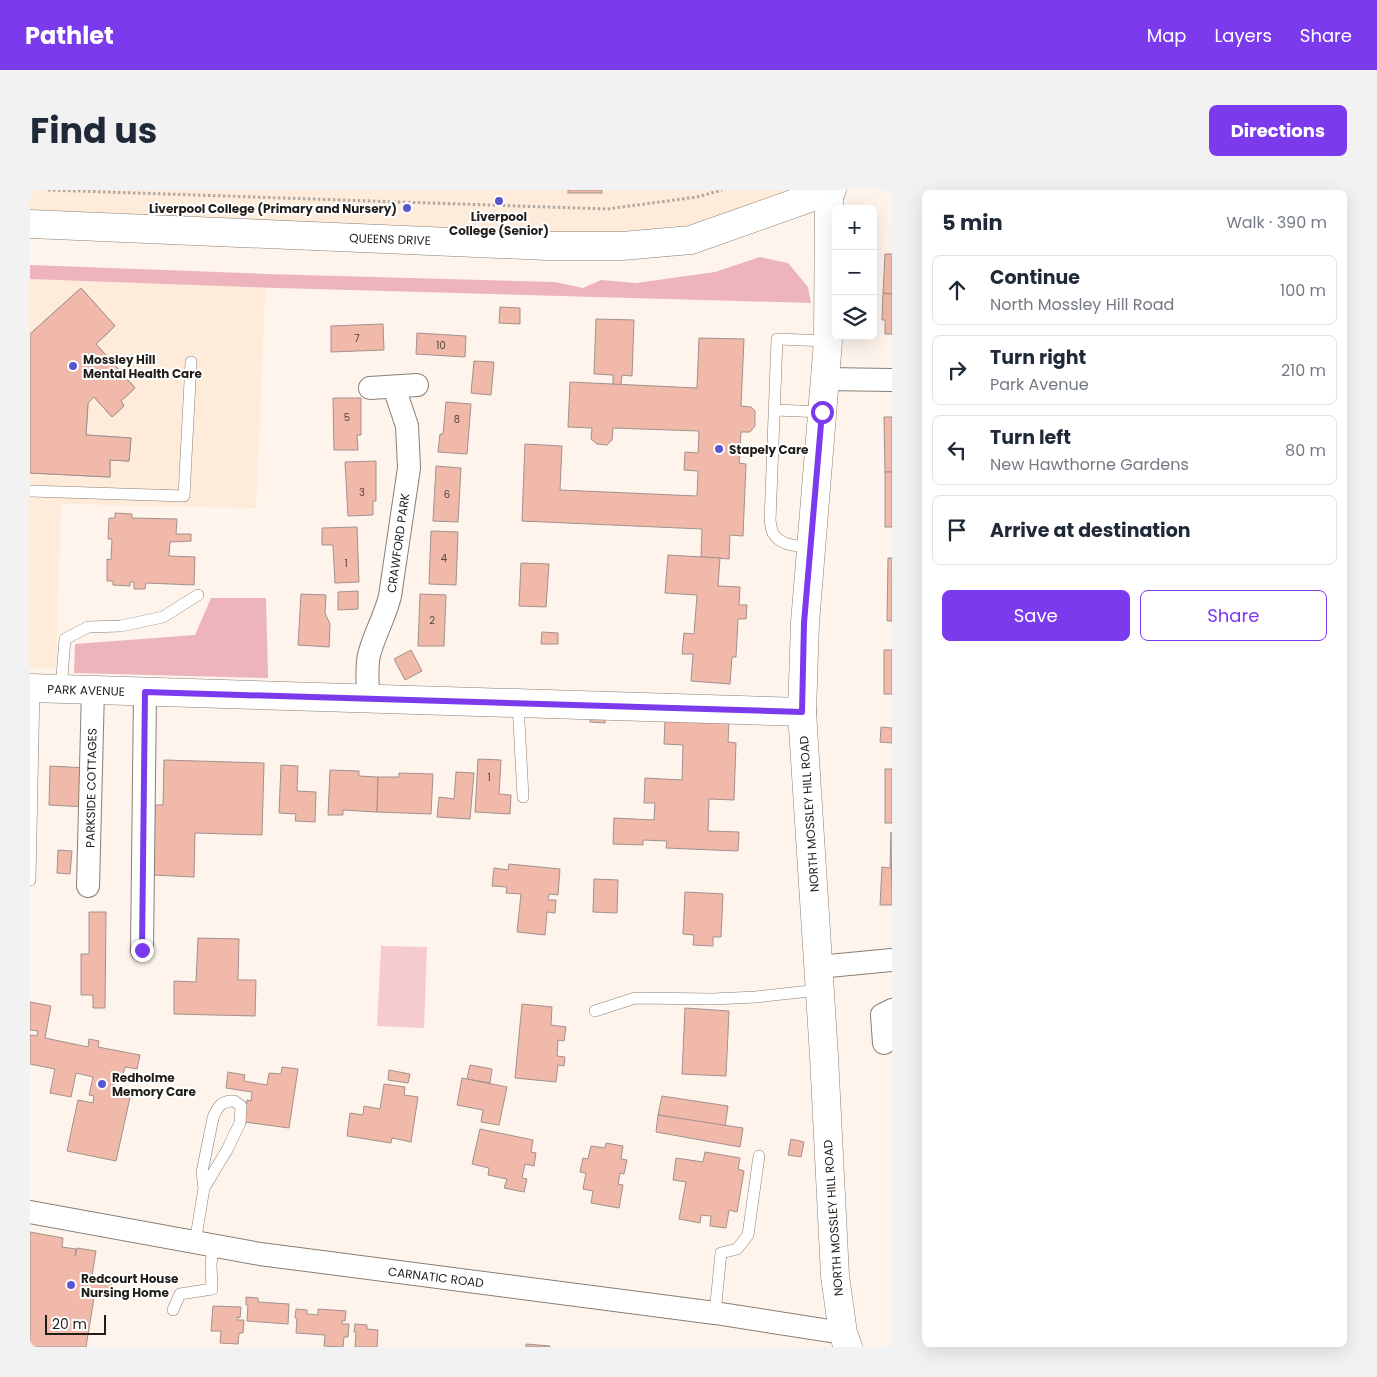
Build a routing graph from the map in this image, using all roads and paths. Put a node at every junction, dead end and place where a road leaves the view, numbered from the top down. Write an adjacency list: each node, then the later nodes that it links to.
1 (48, 190): 2 (path)
2 (722, 190)
3 (830, 191): 4 (street, QUEENS DRIVE); 5 (street, NORTH MOSSLEY HILL ROAD)
4 (30, 224)
5 (828, 341): 7 (street, NORTH MOSSLEY HILL ROAD); 12 (lane)
6 (191, 362): 14 (lane)
7 (825, 379): 8 (street); 13 (street, NORTH MOSSLEY HILL ROAD)
8 (892, 380)
9 (417, 385): 10 (street)
10 (394, 387): 11 (street); 21 (street, CRAWFORD PARK)
11 (370, 388)
12 (775, 410): 13 (lane); 15 (lane)
13 (822, 412): 15 (street, NORTH MOSSLEY HILL ROAD)
14 (30, 491)
15 (810, 547): 23 (street, NORTH MOSSLEY HILL ROAD)
16 (198, 595): 18 (lane)
17 (32, 688): 18 (street, PARK AVENUE); 25 (lane)
18 (61, 689): 19 (street, PARK AVENUE)
19 (93, 690): 20 (street, PARK AVENUE); 26 (street, PARKSIDE COTTAGES)
20 (145, 692): 21 (street, PARK AVENUE); 27 (street)
21 (368, 698): 22 (street, PARK AVENUE)
22 (518, 703): 23 (street, PARK AVENUE); 24 (lane)
23 (802, 712): 29 (street, NORTH MOSSLEY HILL ROAD)
24 (523, 797)
25 (30, 880)
26 (88, 886)
27 (142, 950)
28 (892, 960): 29 (street)
29 (819, 978): 31 (lane); 39 (street, NORTH MOSSLEY HILL ROAD)
30 (892, 1010): 32 (street)
31 (595, 1011)
32 (884, 1043)
33 (759, 1156): 38 (lane)
34 (204, 1188): 34 (lane); 36 (lane)
35 (30, 1212): 36 (street, CARNATIC ROAD)
36 (204, 1244): 37 (lane); 38 (street, CARNATIC ROAD)
37 (173, 1310)
38 (715, 1313): 39 (street, CARNATIC ROAD)
39 (845, 1340)

